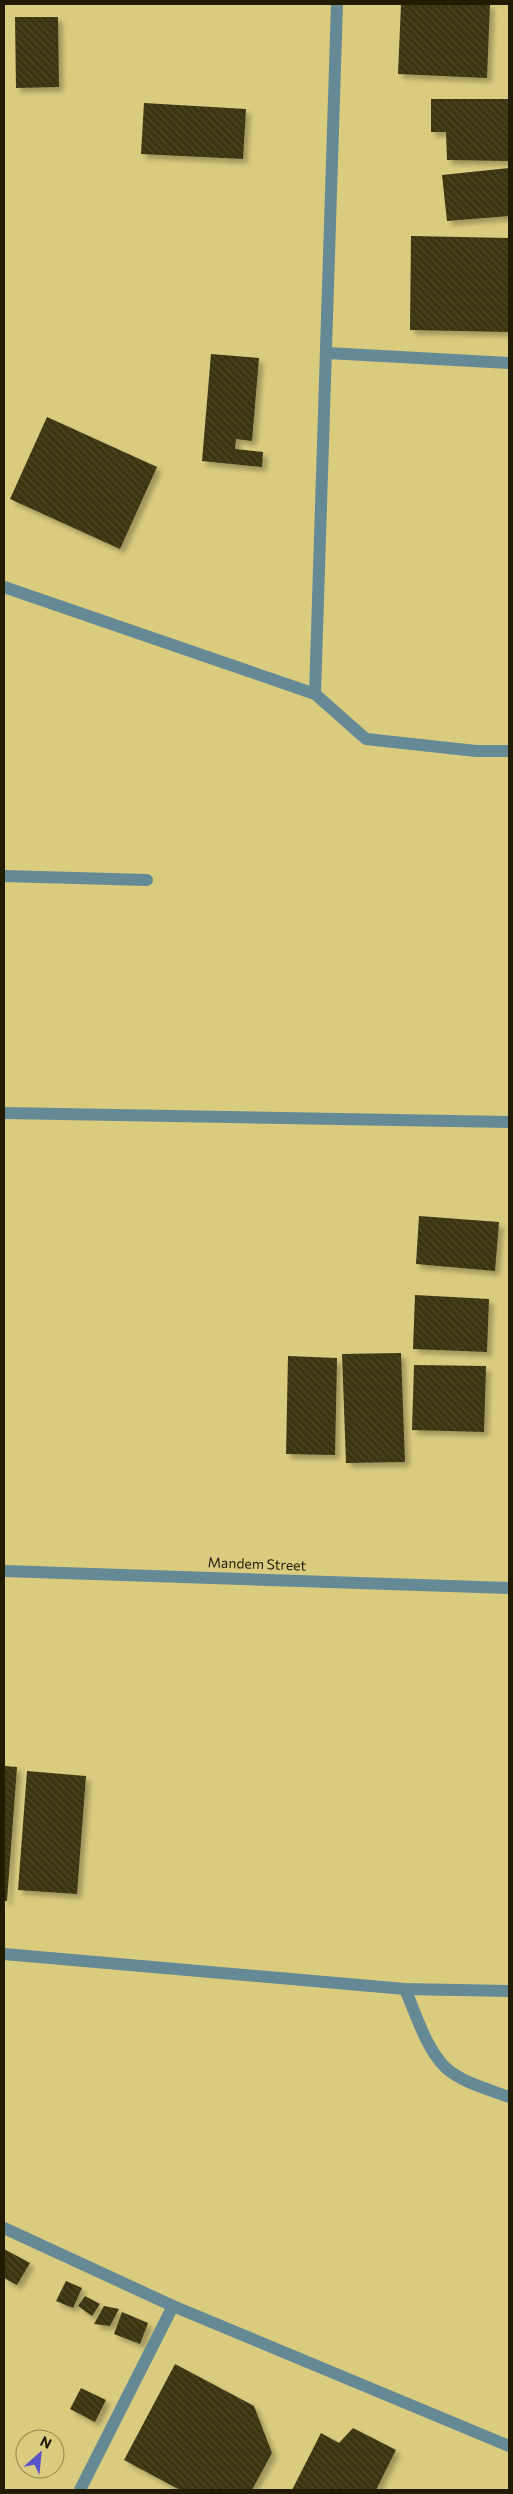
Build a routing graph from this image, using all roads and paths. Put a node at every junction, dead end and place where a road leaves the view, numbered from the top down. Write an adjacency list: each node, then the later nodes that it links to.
1 (337, 4): 2 (street)
2 (327, 353): 3 (street); 5 (street)
3 (509, 363)
4 (4, 587): 5 (street)
5 (315, 694): 6 (street)
6 (509, 751)
7 (4, 876): 8 (street)
8 (148, 880)
9 (4, 1113): 10 (street)
10 (509, 1122)
11 (4, 1571): 12 (street, Mandem Street)
12 (509, 1588)
13 (4, 1954): 14 (street)
14 (405, 1989): 15 (street); 16 (street)
15 (509, 1991)
16 (509, 2098)
17 (4, 2228): 18 (street)
18 (173, 2306): 19 (street); 20 (street)
19 (509, 2446)
20 (80, 2490)

